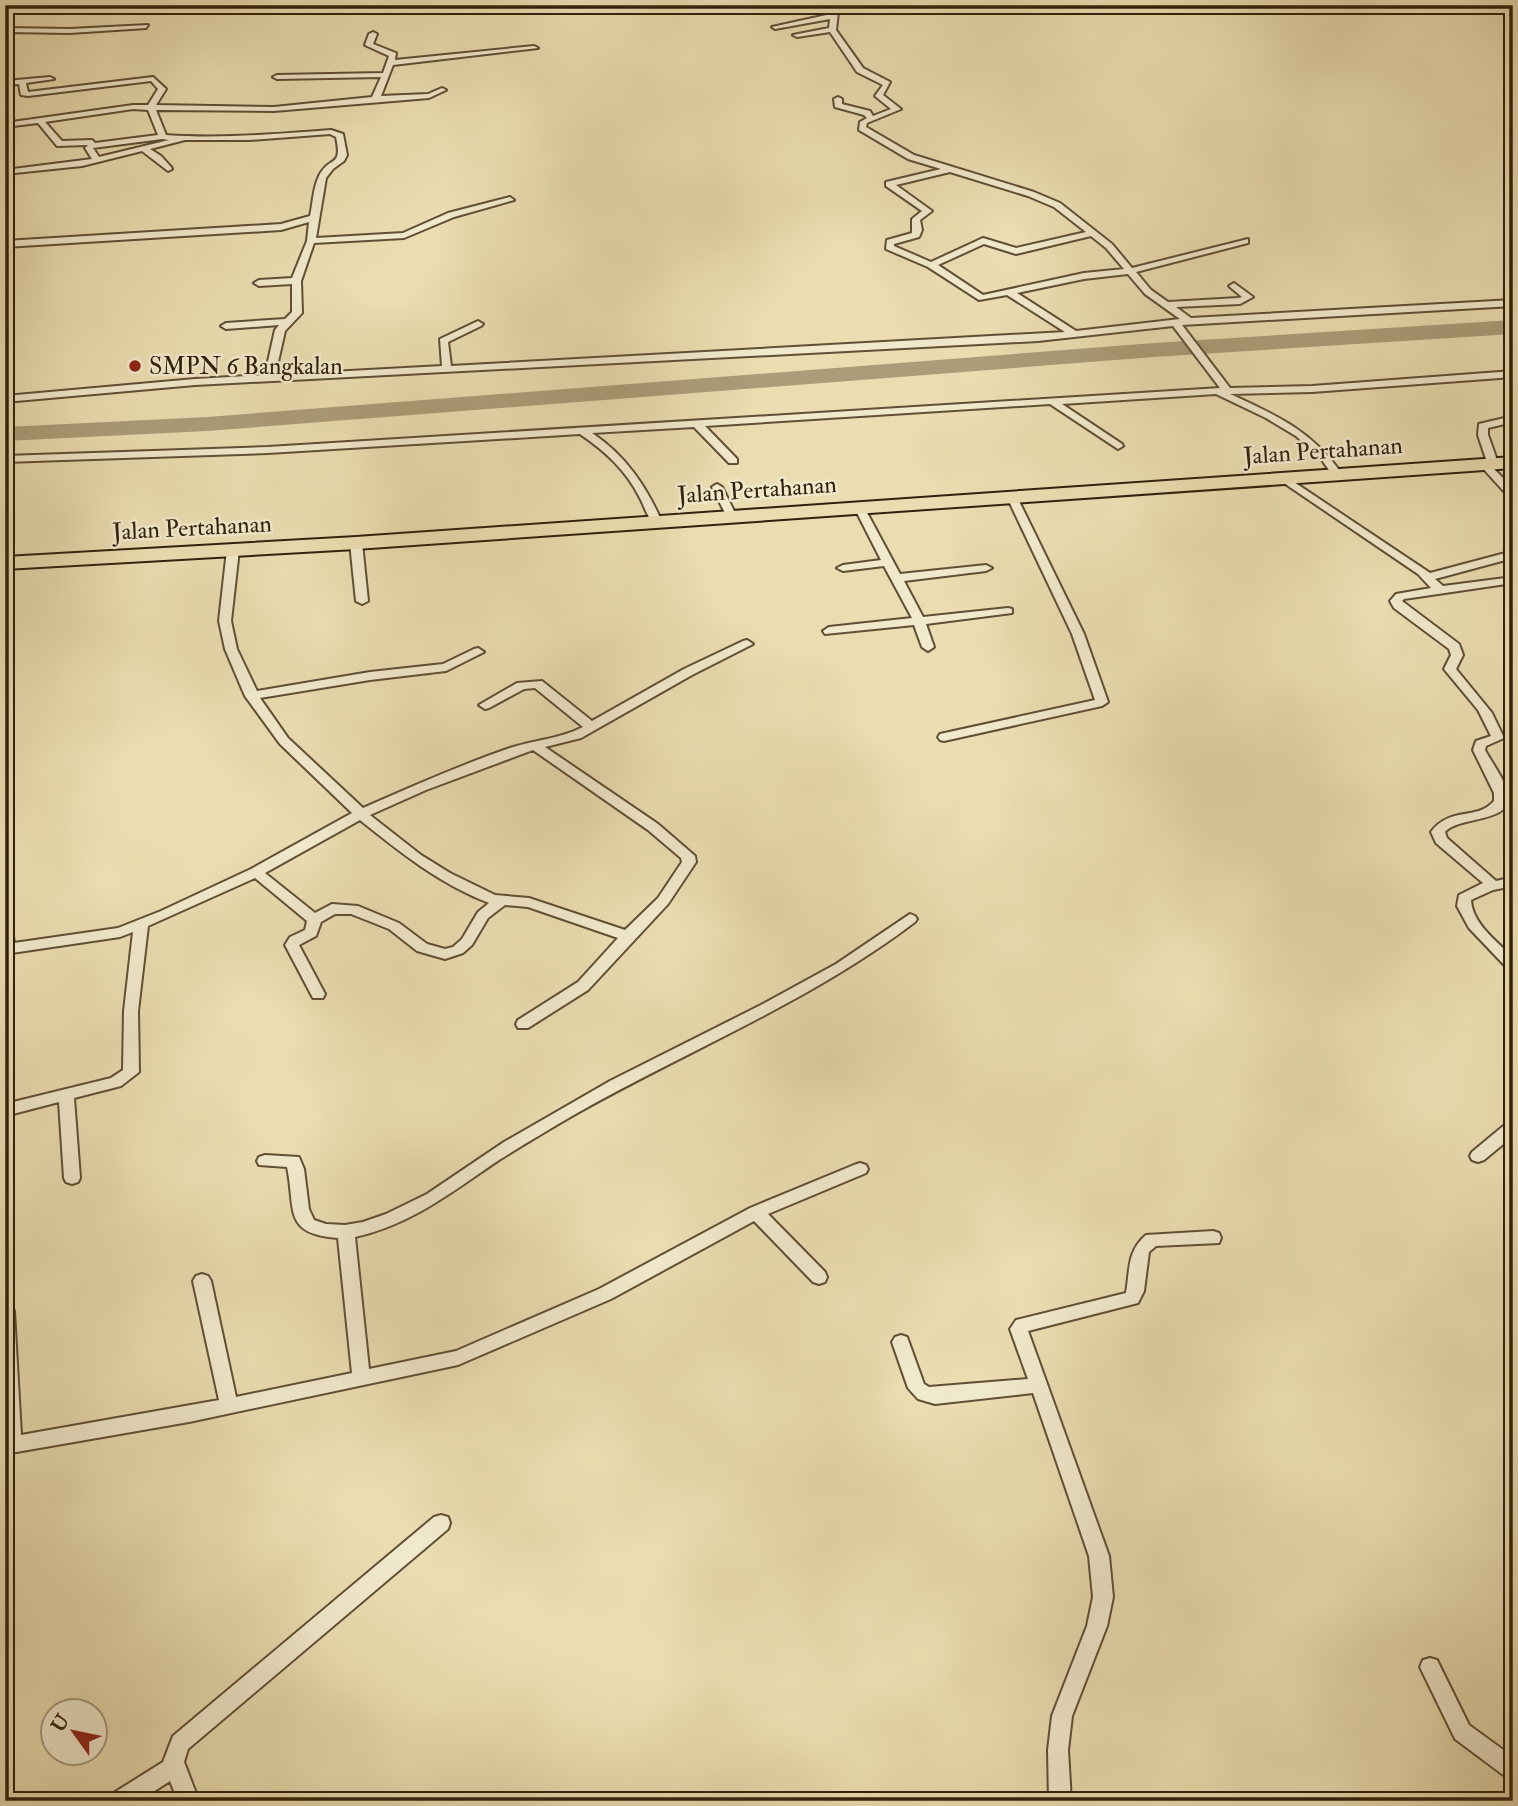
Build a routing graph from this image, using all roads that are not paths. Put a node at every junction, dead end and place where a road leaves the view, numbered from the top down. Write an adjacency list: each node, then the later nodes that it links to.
1 (946, 8): 2 (street)
2 (836, 10): 4 (street); 6 (street)
3 (146, 26): 5 (street)
4 (775, 27)
5 (5, 30)
6 (832, 30): 8 (street); 20 (street)
7 (373, 34): 10 (street)
8 (797, 35)
9 (534, 48): 10 (street)
10 (390, 63): 11 (street)
11 (386, 75): 12 (street); 17 (street)
12 (277, 77)
13 (50, 79): 14 (street)
14 (22, 81): 15 (street); 19 (street)
15 (5, 83)
16 (442, 90): 17 (street)
17 (374, 99): 19 (street)
18 (838, 99): 20 (street)
19 (151, 107): 21 (street); 23 (street)
20 (871, 119): 29 (street)
21 (40, 120): 22 (street); 25 (street)
22 (5, 125)
23 (163, 136): 24 (street); 27 (street)
24 (185, 138): 26 (street); 32 (street)
25 (92, 142)
26 (144, 149): 27 (street); 28 (street)
27 (97, 161): 30 (street)
28 (168, 169)
29 (948, 170): 33 (street); 37 (street)
30 (5, 172)
31 (510, 200): 34 (street)
32 (314, 218): 34 (street); 36 (street)
33 (1094, 233): 37 (street); 38 (street)
34 (311, 241): 39 (street)
35 (1245, 241): 38 (street)
36 (5, 244)
37 (931, 265): 42 (street)
38 (1129, 271): 42 (street); 44 (street)
39 (296, 281): 40 (street); 45 (street)
40 (259, 284)
41 (1234, 286): 44 (street)
42 (1010, 293): 49 (street)
43 (1513, 303): 47 (street)
44 (1168, 305): 47 (street)
45 (289, 321): 48 (street); 52 (street)
46 (478, 324): 50 (street)
47 (1183, 324): 49 (street); 53 (street)
48 (226, 326)
49 (1074, 334): 50 (street)
50 (447, 369): 52 (street)
51 (1513, 374): 53 (street)
52 (269, 378): 54 (street)
53 (1222, 391): 55 (street); 64 (street)
54 (5, 398)
55 (1054, 402): 57 (street); 59 (street)
56 (1513, 419): 63 (street)
57 (696, 423): 58 (street); 61 (street)
58 (581, 430): 60 (street); 71 (street)
59 (1118, 446)
60 (5, 459)
61 (733, 461)
62 (1513, 461): 63 (highway, Jalan Pertahanan)
63 (1488, 463): 64 (highway, Jalan Pertahanan); 67 (street)
64 (1337, 474): 65 (highway, Jalan Pertahanan)
65 (1285, 479): 68 (highway, Jalan Pertahanan); 79 (street)
66 (717, 486): 70 (street)
67 (1513, 495)
68 (1012, 497): 69 (highway, Jalan Pertahanan); 94 (street)
69 (859, 507): 70 (highway, Jalan Pertahanan); 75 (street)
70 (731, 515): 71 (highway, Jalan Pertahanan)
71 (657, 522): 72 (highway, Jalan Pertahanan)
72 (356, 543): 73 (highway, Jalan Pertahanan); 83 (street)
73 (233, 550): 76 (highway, Jalan Pertahanan); 90 (street)
74 (1513, 554): 79 (street)
75 (888, 562): 77 (street); 80 (street)
76 (5, 563)
77 (843, 568)
78 (986, 568): 80 (street)
79 (1430, 577): 82 (street)
80 (897, 578): 85 (street)
81 (1513, 580): 82 (street)
82 (1440, 590): 95 (street)
83 (362, 601)
84 (1008, 611): 85 (street)
85 (918, 620): 86 (street); 88 (street)
86 (829, 631)
87 (747, 644): 92 (street)
88 (928, 647)
89 (478, 652): 90 (street)
90 (251, 696): 97 (street)
91 (485, 705): 92 (street)
92 (591, 727): 96 (street)
93 (1513, 736): 95 (street)
94 (944, 737)
95 (1498, 738): 100 (street)
96 (536, 746): 97 (street); 106 (street)
97 (362, 814): 98 (street); 101 (street)
98 (256, 872): 103 (street); 104 (street)
99 (1513, 881): 100 (street)
100 (1489, 887): 108 (street)
101 (502, 900): 103 (street); 106 (street)
102 (910, 919): 119 (street)
103 (314, 920): 109 (street)
104 (141, 925): 107 (street); 111 (street)
105 (5, 930): 107 (street)
106 (628, 936): 110 (street)
107 (6, 949)
108 (1513, 966)
109 (318, 994)
110 (523, 1024)
111 (66, 1096): 112 (street); 117 (street)
112 (5, 1110)
113 (1513, 1127): 114 (street)
114 (1478, 1156)
115 (265, 1161): 119 (street)
116 (860, 1169): 118 (street)
117 (72, 1178)
118 (756, 1212): 121 (street); 125 (street)
119 (346, 1234): 125 (street)
120 (1213, 1238): 126 (street)
121 (819, 1276)
122 (202, 1281): 127 (street)
123 (5, 1311): 128 (street)
124 (901, 1342): 126 (street)
125 (362, 1376): 127 (street)
126 (1037, 1385): 135 (street)
127 (229, 1405): 128 (street)
128 (8, 1445)
129 (442, 1523): 131 (street)
130 (1430, 1667): 132 (street)
131 (172, 1766): 133 (street); 134 (street)
132 (1513, 1770)
133 (119, 1801)
134 (189, 1801)
135 (1060, 1801)

